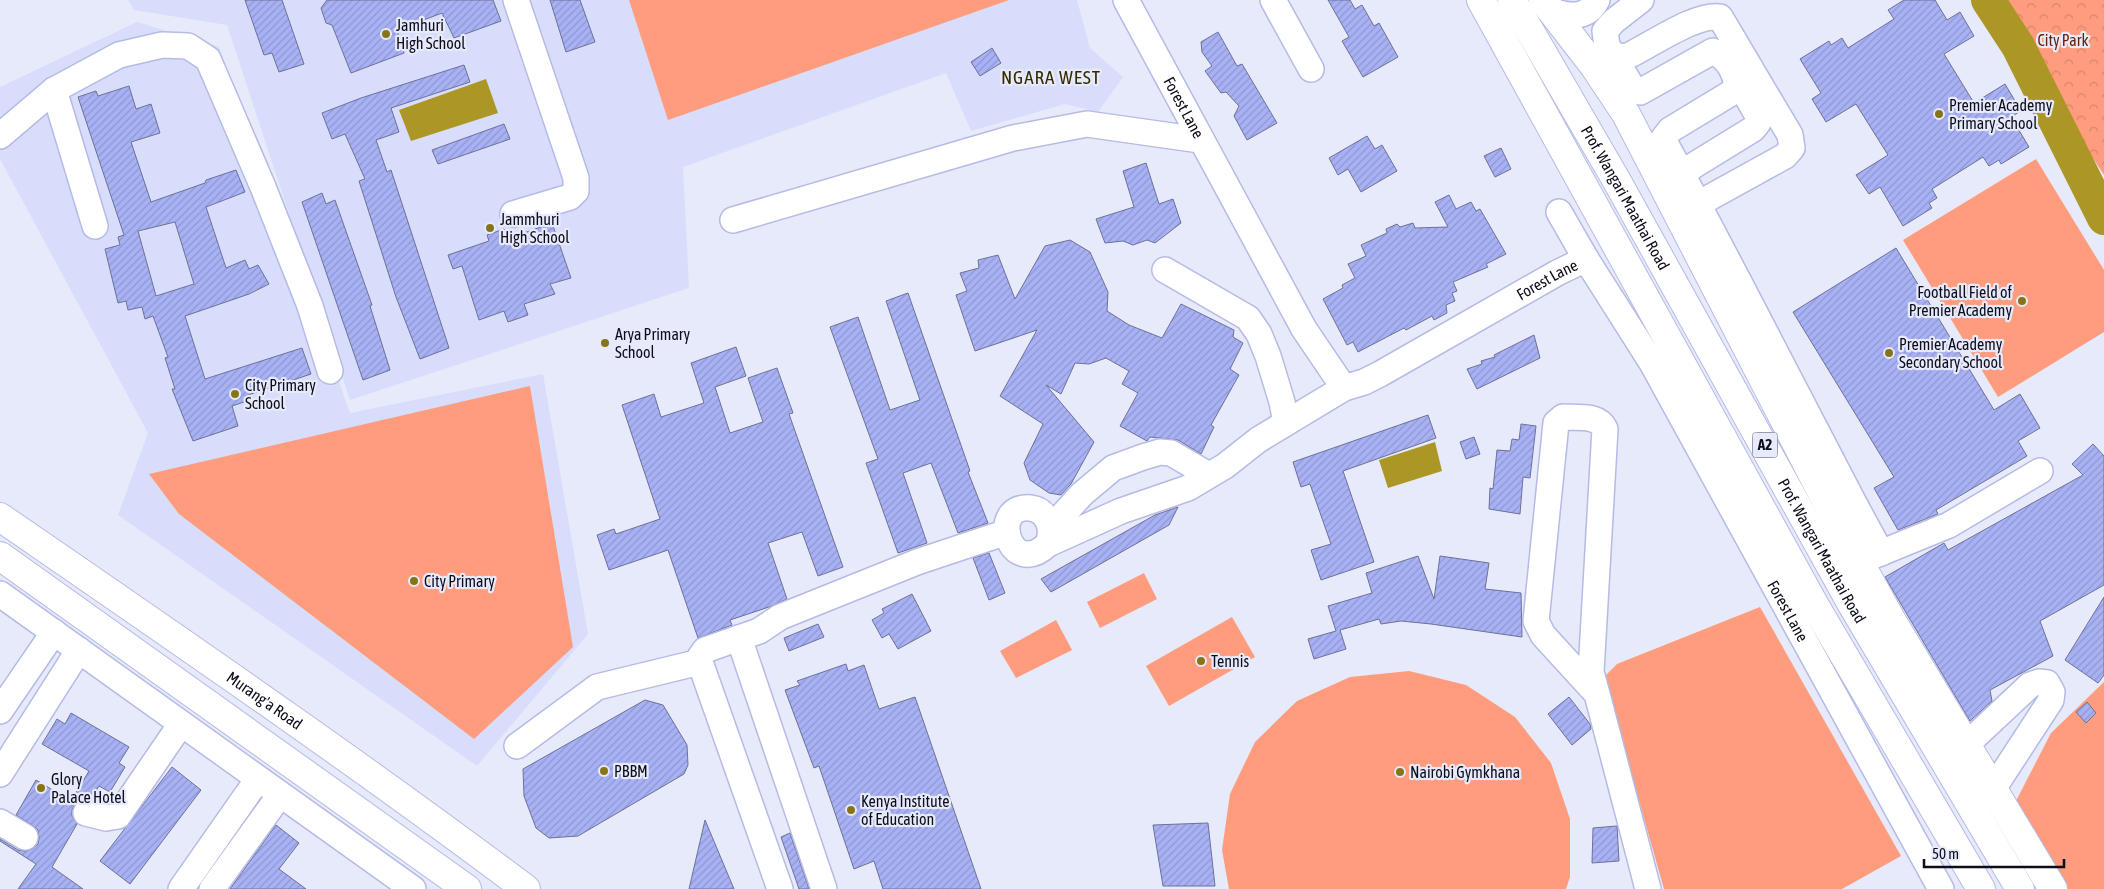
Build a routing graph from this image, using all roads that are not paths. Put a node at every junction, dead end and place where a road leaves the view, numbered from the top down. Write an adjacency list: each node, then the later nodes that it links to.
1 (516, 0): 19 (street)
2 (1126, 0): 15 (street, Forest Lane)
3 (1273, 0): 11 (street)
4 (1481, 0): 61 (main road, Prof. Wangari Maathai Road / A2)
5 (1597, 0): 8 (street)
6 (1614, 0): 10 (street)
7 (1642, 0): 10 (street)
8 (1547, 6): 9 (main road); 24 (main road)
9 (1518, 11): 62 (main road, Prof. Wangari Maathai Road / A2)
10 (1606, 38): 12 (street); 17 (street)
11 (1311, 69)
12 (1733, 72): 16 (street); 16 (street)
13 (54, 90): 14 (street); 21 (street); 25 (street)
14 (0, 136)
15 (1200, 140): 20 (street); 26 (street, Forest Lane)
16 (1685, 179): 17 (street)
17 (1698, 204): 24 (street)
18 (1558, 212): 22 (street)
19 (513, 214)
20 (733, 220)
21 (96, 226)
22 (1586, 259): 26 (street, Forest Lane); 60 (street, Forest Lane)
23 (1165, 270): 27 (street)
24 (1728, 288): 34 (main road)
25 (330, 371)
26 (1344, 388): 27 (street)
27 (1286, 422): 29 (street)
28 (2040, 472): 34 (street)
29 (1210, 475): 32 (street); 32 (street)
30 (0, 517): 56 (main road, Murang'a Road)
31 (1007, 532): 32 (street); 32 (street); 37 (street)
32 (1049, 536)
33 (0, 556): 55 (main road)
34 (1871, 557): 43 (main road)
35 (0, 594): 36 (street)
36 (54, 632): 38 (street); 41 (street)
37 (739, 638): 39 (street); 58 (street)
38 (79, 650): 42 (street); 45 (street)
39 (700, 662): 44 (street); 57 (street)
40 (1597, 694): 40 (street); 59 (street)
41 (0, 711)
42 (181, 724): 46 (street); 49 (street)
43 (1966, 745): 47 (main road); 47 (street)
44 (517, 746)
45 (0, 774)
46 (258, 779): 48 (street); 52 (street)
47 (1993, 789): 63 (main road)
48 (280, 795): 53 (street); 54 (street)
49 (86, 813)
50 (0, 822): 51 (street)
51 (25, 837)
52 (181, 889)
53 (212, 889)
54 (412, 889)
55 (467, 889)
56 (526, 889)
57 (780, 889)
58 (824, 889)
59 (1648, 889)
60 (1941, 889)
61 (1980, 889)
62 (2020, 889)
63 (2053, 889)

